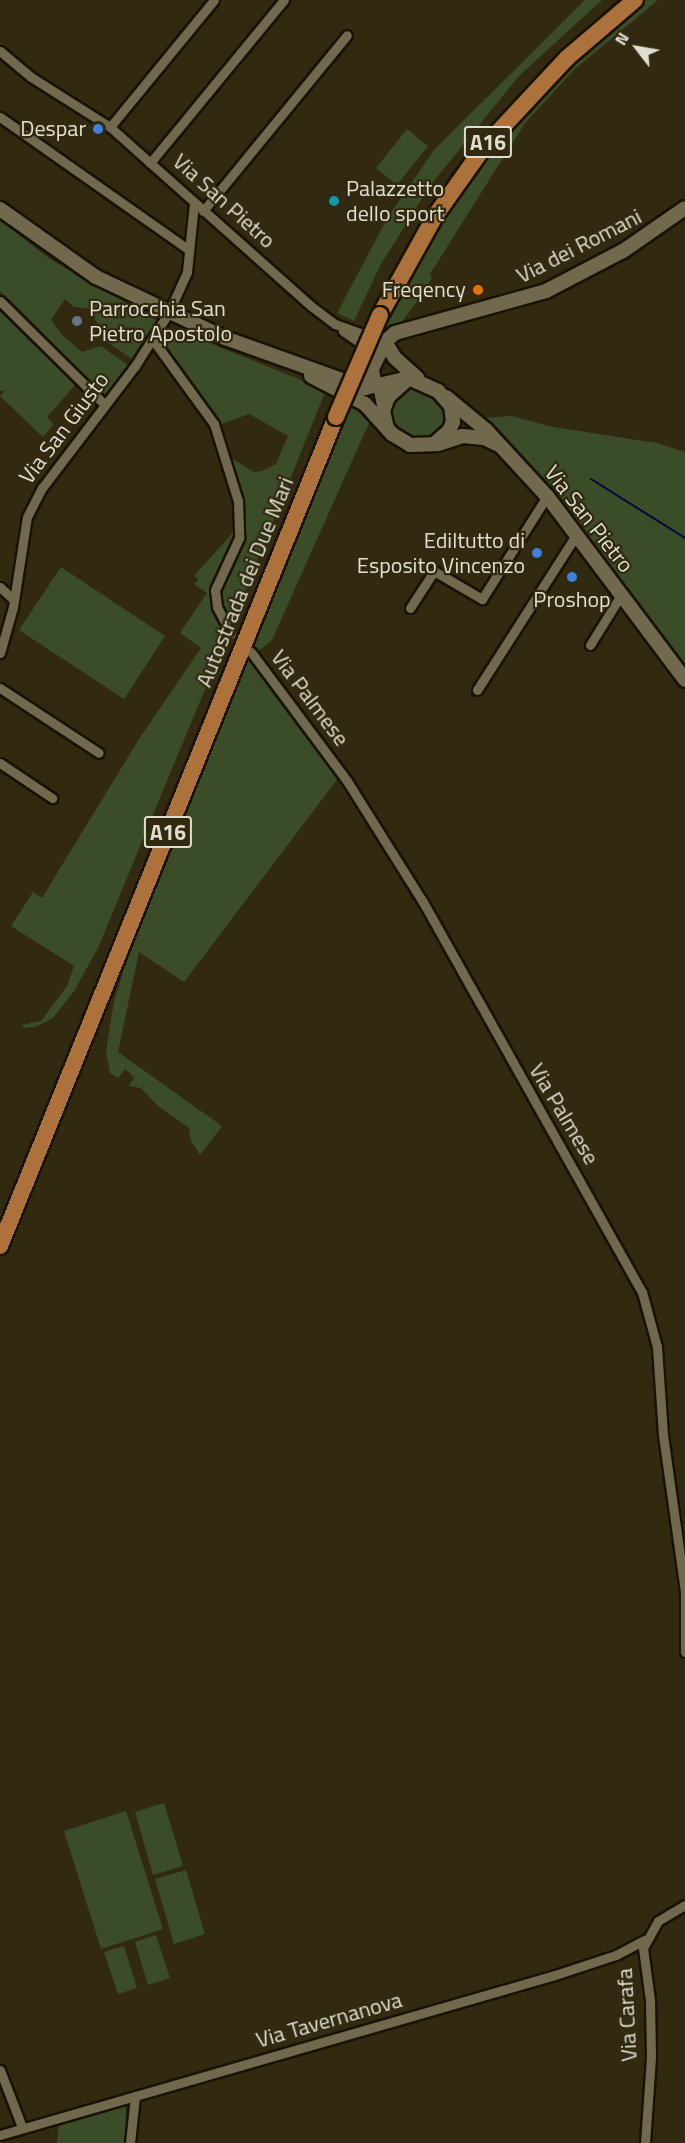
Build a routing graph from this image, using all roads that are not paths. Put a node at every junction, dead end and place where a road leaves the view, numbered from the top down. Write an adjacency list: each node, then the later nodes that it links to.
1 (214, 0): 8 (street)
2 (284, 0): 9 (street)
3 (618, 0): 28 (highway, Autostrada dei Due Mari / A16)
4 (635, 0): 28 (highway, Autostrada dei Due Mari / A16, bridge)
5 (348, 35): 13 (street)
6 (0, 51): 8 (street, Via San Pietro)
7 (0, 117): 14 (street)
8 (110, 127): 9 (street, Via San Pietro)
9 (150, 163): 10 (street, Via San Pietro)
10 (194, 203): 13 (street, Via San Pietro); 14 (street, Via San Giusto)
11 (685, 208): 19 (main road, Via dei Romani)
12 (0, 209): 16 (main road)
13 (203, 211): 17 (street, Via San Pietro)
14 (189, 250): 16 (street, Via San Giusto)
15 (0, 301): 26 (street)
16 (169, 312): 18 (street, Via San Giusto); 20 (main road)
17 (335, 324): 19 (street, Via San Pietro); 21 (street)
18 (153, 340): 26 (street, Via San Giusto); 38 (street)
19 (385, 342): 21 (main road); 22 (main road)
20 (286, 362): 23 (main road); 29 (main road)
21 (373, 367): 23 (main road); 24 (street)
22 (414, 378): 24 (main road); 25 (main road); 27 (main road)
23 (356, 386): 24 (main road)
24 (378, 386): 27 (street)
25 (446, 398): 30 (main road); 31 (main road, Via San Pietro)
26 (105, 405): 36 (street, Via San Giusto)
27 (383, 411): 29 (main road)
28 (332, 414): 48 (highway, Autostrada dei Due Mari / A16); 49 (highway, Autostrada dei Due Mari / A16)
29 (387, 428): 30 (main road)
30 (434, 444): 31 (main road)
31 (499, 445): 32 (main road, Via San Pietro)
32 (547, 496): 33 (main road, Via San Pietro); 37 (street)
33 (576, 535): 35 (main road, Via San Pietro); 44 (street)
34 (0, 587): 36 (street)
35 (621, 595): 39 (street); 42 (main road, Via San Pietro)
36 (14, 600): 41 (street, Via San Giusto)
37 (411, 608)
38 (226, 624)
39 (590, 645)
40 (251, 652): 50 (street, Via Palmese)
41 (0, 653)
42 (685, 680)
43 (0, 688): 45 (street)
44 (477, 690)
45 (99, 753)
46 (0, 764): 47 (street)
47 (52, 798)
48 (0, 1218)
49 (0, 1246)
50 (685, 1652)
51 (685, 1905): 52 (street, Via Carafa)
52 (644, 1940): 54 (street, Via Tavernanova); 58 (street, Via Carafa)
53 (0, 2070): 55 (street)
54 (135, 2096): 55 (street, Via Tavernanova); 57 (street)
55 (22, 2127): 56 (street, Via Tavernanova)
56 (0, 2135)
57 (130, 2143)
58 (645, 2143)

